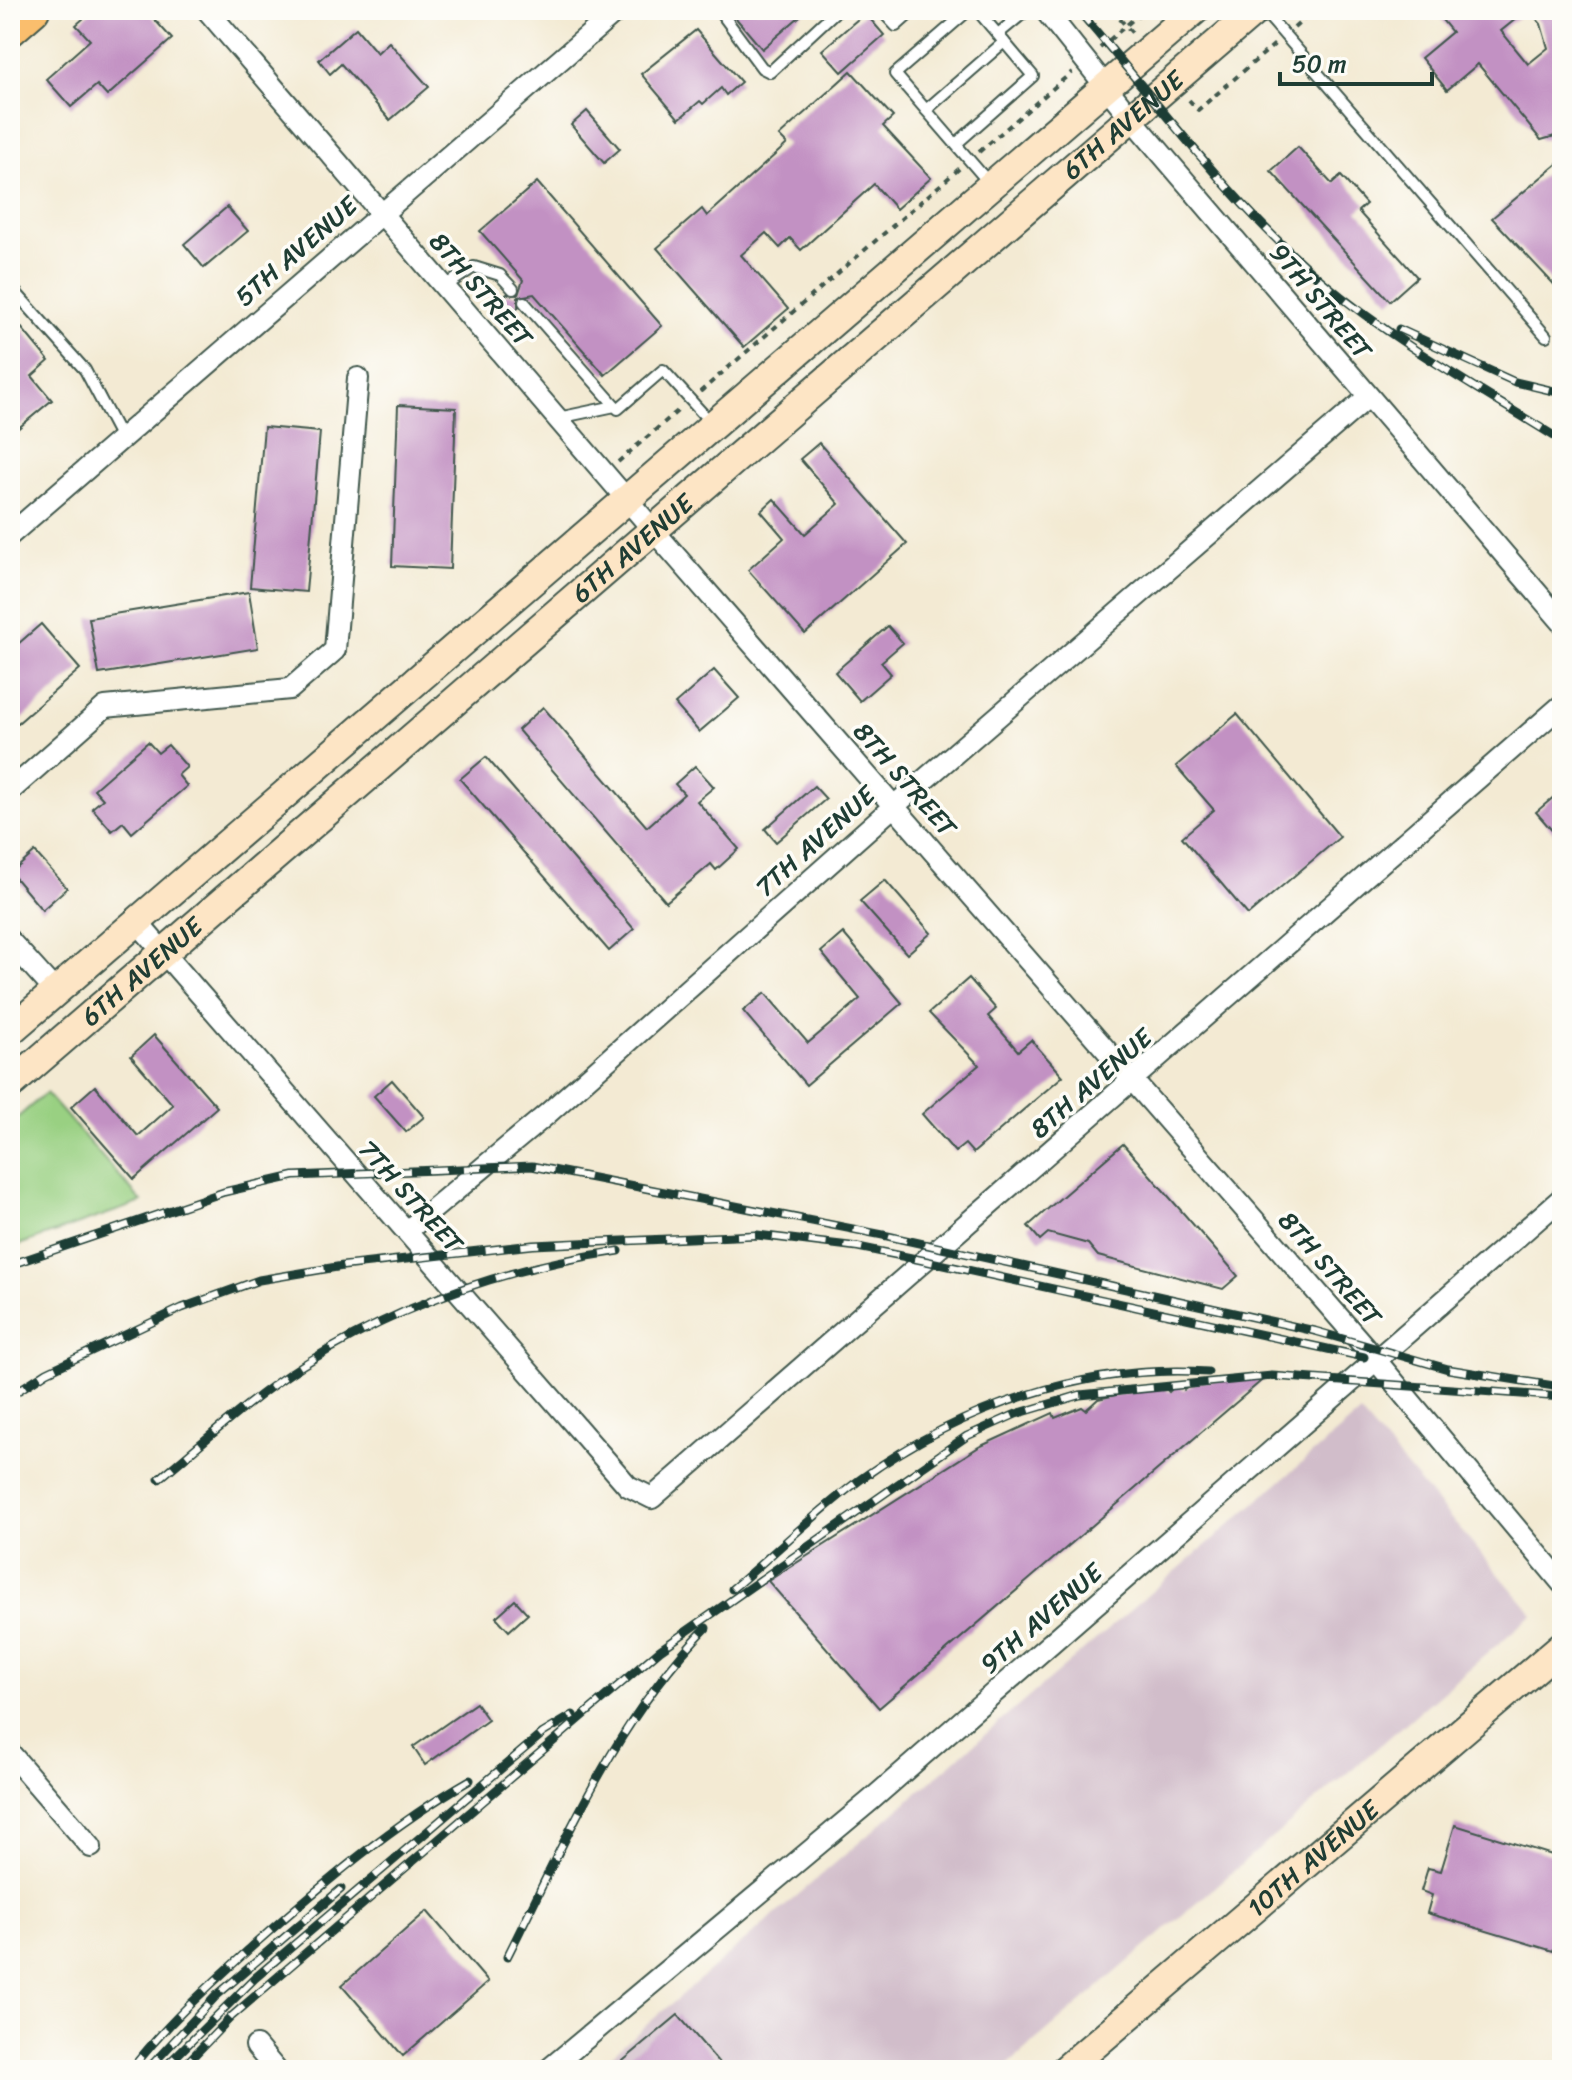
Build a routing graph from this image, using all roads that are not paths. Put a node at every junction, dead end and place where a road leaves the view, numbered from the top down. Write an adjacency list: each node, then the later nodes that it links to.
1 (33, 10): 15 (main road)
2 (207, 10): 22 (street, 8TH STREET)
3 (618, 10): 22 (street, 5TH AVENUE)
4 (719, 10): 5 (lane)
5 (837, 10)
6 (914, 10): 14 (lane)
7 (969, 10): 18 (lane)
8 (977, 10): 16 (lane)
9 (1027, 10): 16 (lane)
10 (1045, 10): 17 (street, 9TH STREET)
11 (1195, 10): 17 (main road, 6TH AVENUE)
12 (1256, 10): 19 (main road, 6TH AVENUE)
13 (1263, 10): 27 (lane)
14 (882, 11)
15 (10, 30)
16 (1001, 38): 18 (lane); 20 (lane)
17 (1107, 87): 19 (street, 9TH STREET); 21 (main road, 6TH AVENUE)
18 (926, 110): 20 (lane)
19 (1131, 118): 29 (street, 9TH STREET); 35 (main road, 6TH AVENUE)
20 (956, 144): 21 (lane)
21 (991, 186): 32 (main road, 6TH AVENUE)
22 (380, 212): 24 (street, 8TH STREET); 33 (street, 5TH AVENUE)
23 (10, 286): 33 (lane)
24 (444, 287): 25 (lane); 31 (street, 8TH STREET)
25 (513, 289)
26 (524, 302): 30 (lane)
27 (1546, 336)
28 (358, 378): 39 (street)
29 (1368, 397): 37 (street, 9TH STREET); 40 (street, 7TH AVENUE)
30 (615, 406): 31 (lane); 32 (lane)
31 (558, 418): 34 (street, 8TH STREET)
32 (714, 426): 34 (main road, 6TH AVENUE)
33 (121, 438): 36 (street, 5TH AVENUE)
34 (627, 500): 35 (street, 8TH STREET); 41 (main road, 6TH AVENUE)
35 (654, 531): 40 (street, 8TH STREET); 43 (main road, 6TH AVENUE)
36 (10, 535)
37 (1562, 622)
38 (1562, 705): 46 (street, 8TH AVENUE)
39 (10, 791)
40 (894, 806): 46 (street, 8TH STREET); 49 (street, 7TH AVENUE)
41 (137, 922): 43 (street, 7TH STREET); 44 (main road, 6TH AVENUE)
42 (10, 941): 44 (street)
43 (164, 954): 47 (main road, 6TH AVENUE); 49 (street, 7TH STREET)
44 (56, 992): 45 (main road, 6TH AVENUE)
45 (10, 1031)
46 (1133, 1082): 50 (street, 8TH STREET); 51 (street, 8TH AVENUE)
47 (10, 1085)
48 (1562, 1198): 50 (street, 9TH AVENUE)
49 (407, 1231): 51 (street, 7TH STREET)
50 (1376, 1360): 52 (street, 8TH STREET); 58 (street, 9TH AVENUE)
51 (652, 1498)
52 (1562, 1583)
53 (1562, 1646): 59 (main road, 10TH AVENUE)
54 (10, 1753): 55 (street)
55 (91, 1847)
56 (256, 2046): 57 (street)
57 (276, 2070)
58 (548, 2070)
59 (1065, 2070)

